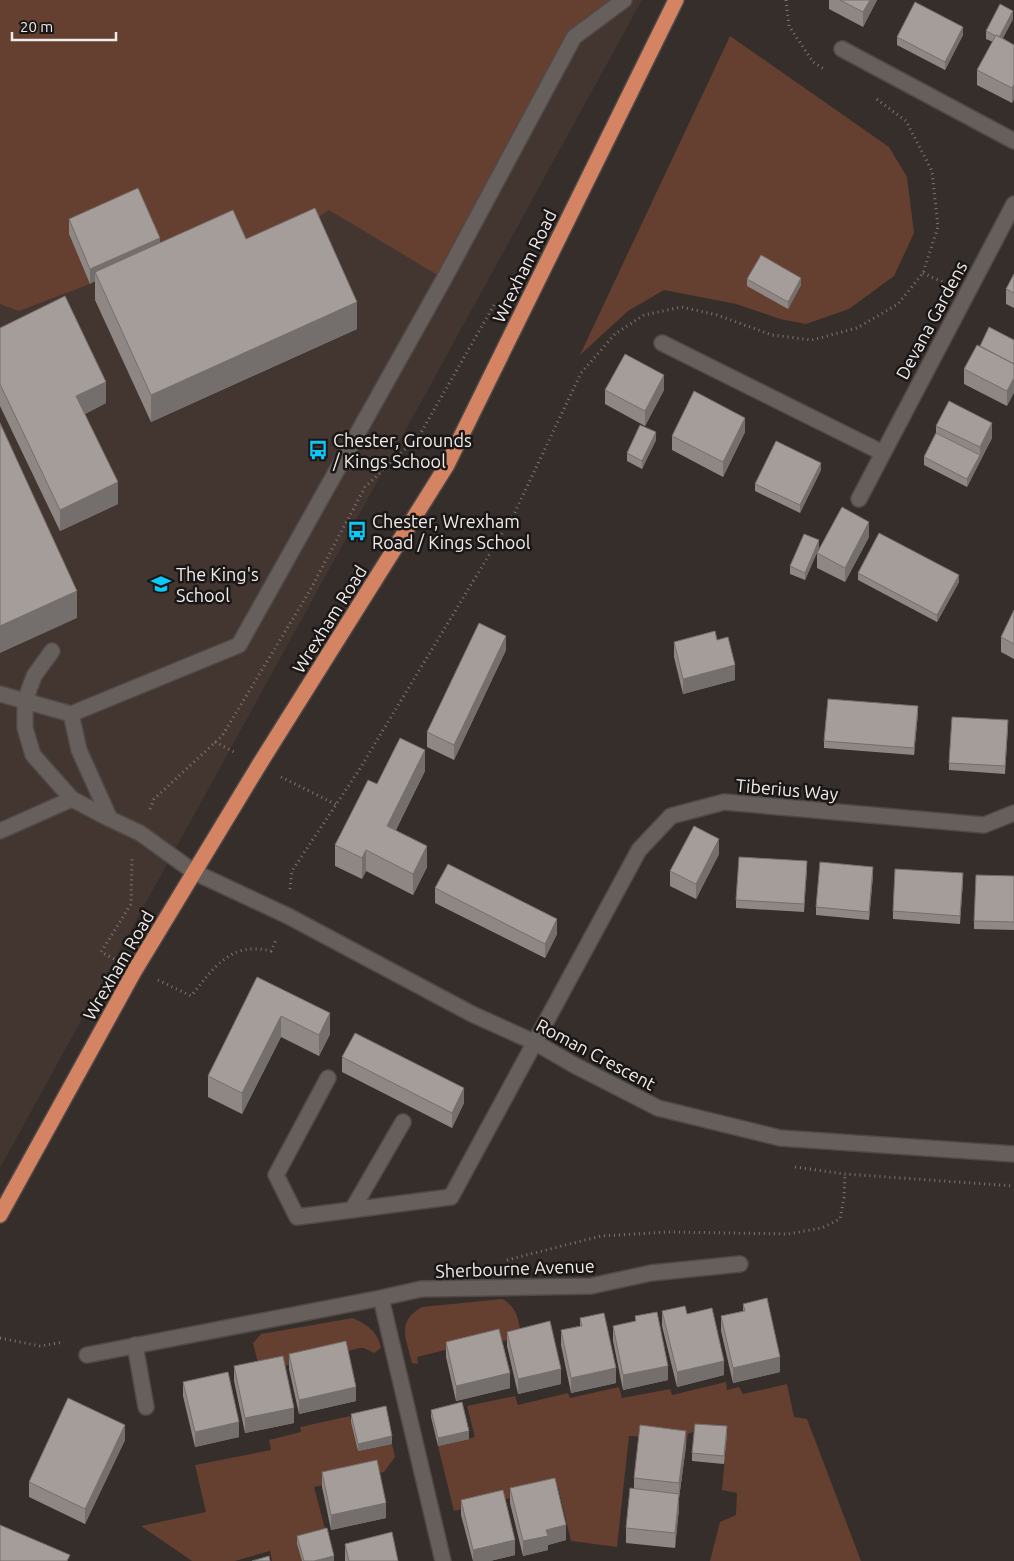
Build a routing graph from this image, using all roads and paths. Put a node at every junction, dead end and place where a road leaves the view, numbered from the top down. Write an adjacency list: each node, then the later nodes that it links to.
1 (624, 0): 16 (street)
2 (676, 0): 25 (highway, Wrexham Road)
3 (786, 0): 5 (path)
4 (842, 49): 7 (street)
5 (830, 72)
6 (873, 97): 19 (path)
7 (1014, 141)
8 (1014, 204): 11 (street, Devana Gardens)
9 (495, 304): 23 (path)
10 (662, 343): 11 (street)
11 (883, 453): 12 (street, Devana Gardens)
12 (859, 499)
13 (52, 652): 15 (street)
14 (0, 694): 15 (street)
15 (25, 701): 16 (street); 18 (street)
16 (71, 714): 21 (street)
17 (306, 790): 19 (path)
18 (72, 799): 21 (street, Roman Crescent); 22 (street)
19 (336, 805): 24 (path)
20 (1014, 813): 28 (street, Tiberius Way)
21 (110, 820): 23 (street, Roman Crescent)
22 (0, 831)
23 (140, 833): 25 (street, Roman Crescent); 27 (path)
24 (292, 871)
25 (194, 872): 27 (highway, Wrexham Road); 28 (street, Roman Crescent)
26 (271, 950): 27 (path)
27 (135, 970): 34 (highway, Wrexham Road)
28 (536, 1042): 31 (street, Roman Crescent); 33 (street, Tiberius Way)
29 (328, 1078): 33 (street)
30 (403, 1122): 33 (street)
31 (1014, 1154)
32 (845, 1174): 35 (path)
33 (352, 1210)
34 (0, 1215)
35 (501, 1262)
36 (740, 1264): 37 (street, Sherbourne Avenue)
37 (381, 1298): 39 (street, Sherbourne Avenue); 42 (street)
38 (0, 1338): 40 (path)
39 (135, 1345): 40 (street, Sherbourne Avenue); 41 (street)
40 (87, 1355)
41 (146, 1407)
42 (443, 1561)

